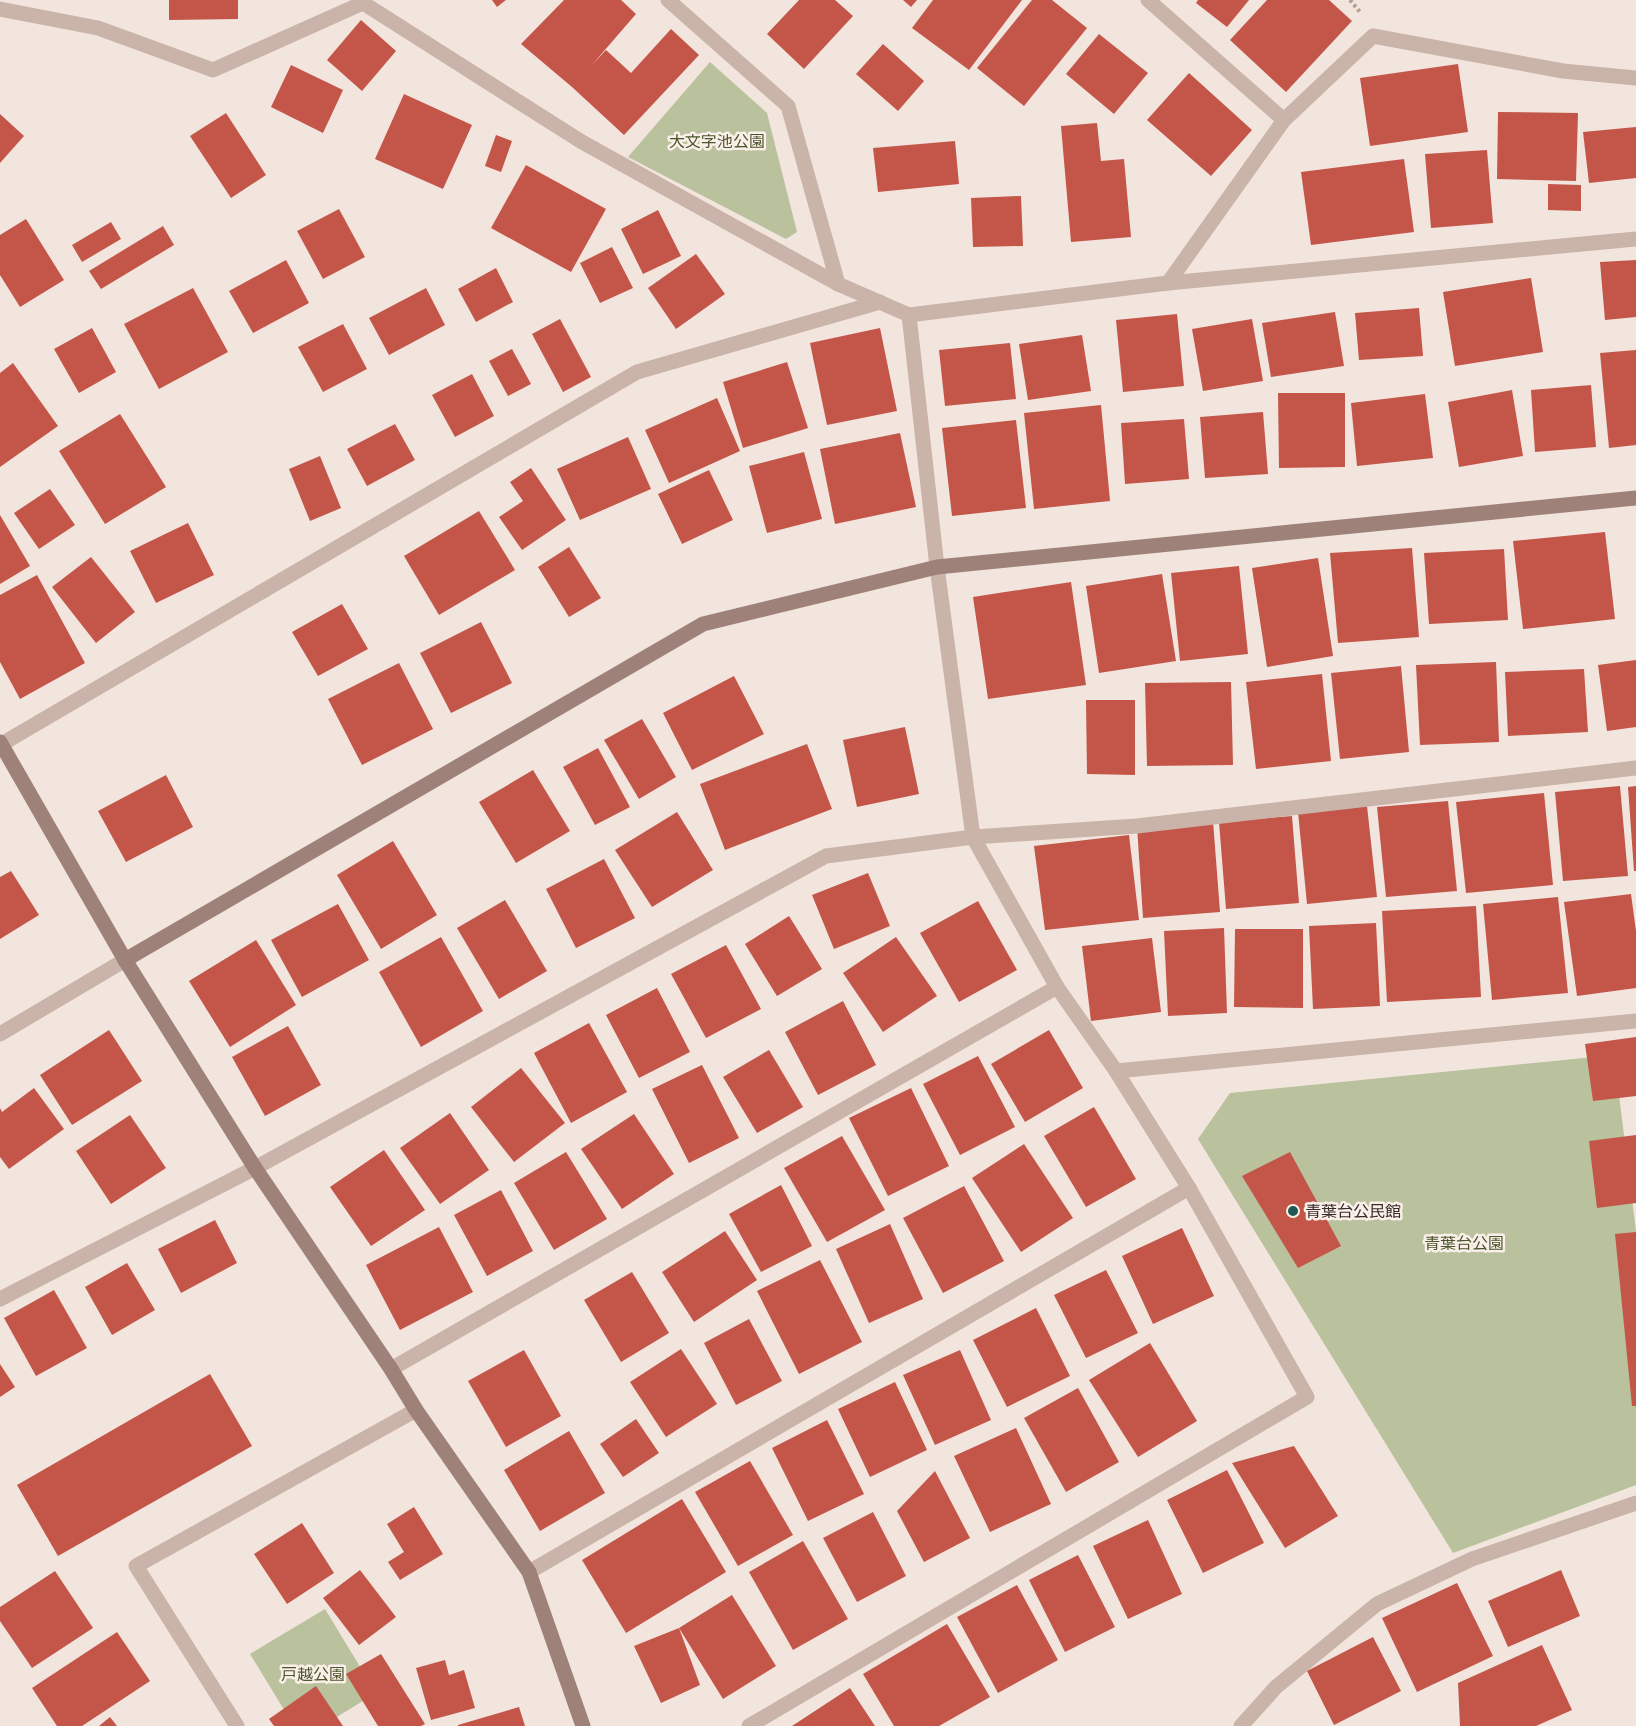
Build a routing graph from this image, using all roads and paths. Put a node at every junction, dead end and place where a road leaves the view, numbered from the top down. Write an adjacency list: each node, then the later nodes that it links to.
1 (668, 0): 8 (street)
2 (1148, 0): 5 (street)
3 (0, 9): 8 (street)
4 (1636, 78): 5 (street)
5 (1284, 120): 7 (street)
6 (1636, 239): 7 (street)
7 (1168, 283): 10 (street)
8 (838, 284): 9 (street)
9 (880, 302): 10 (street); 13 (street)
10 (909, 315): 12 (street)
11 (1636, 498): 12 (street)
12 (937, 567): 15 (street); 16 (street)
13 (0, 744): 16 (street)
14 (1636, 768): 15 (street)
15 (973, 837): 17 (street); 21 (street)
16 (124, 960): 19 (street); 21 (street)
17 (1057, 987): 20 (street); 24 (street)
18 (1636, 1021): 20 (street)
19 (0, 1034)
20 (1116, 1071): 22 (street)
21 (255, 1168): 23 (street); 24 (street)
22 (1189, 1188): 27 (street); 30 (street)
23 (0, 1299)
24 (391, 1369): 25 (street)
25 (416, 1410): 27 (street); 28 (street)
26 (1636, 1503): 31 (street)
27 (529, 1572): 29 (street)
28 (237, 1726)
29 (583, 1726)
30 (749, 1726)
31 (1241, 1726)

